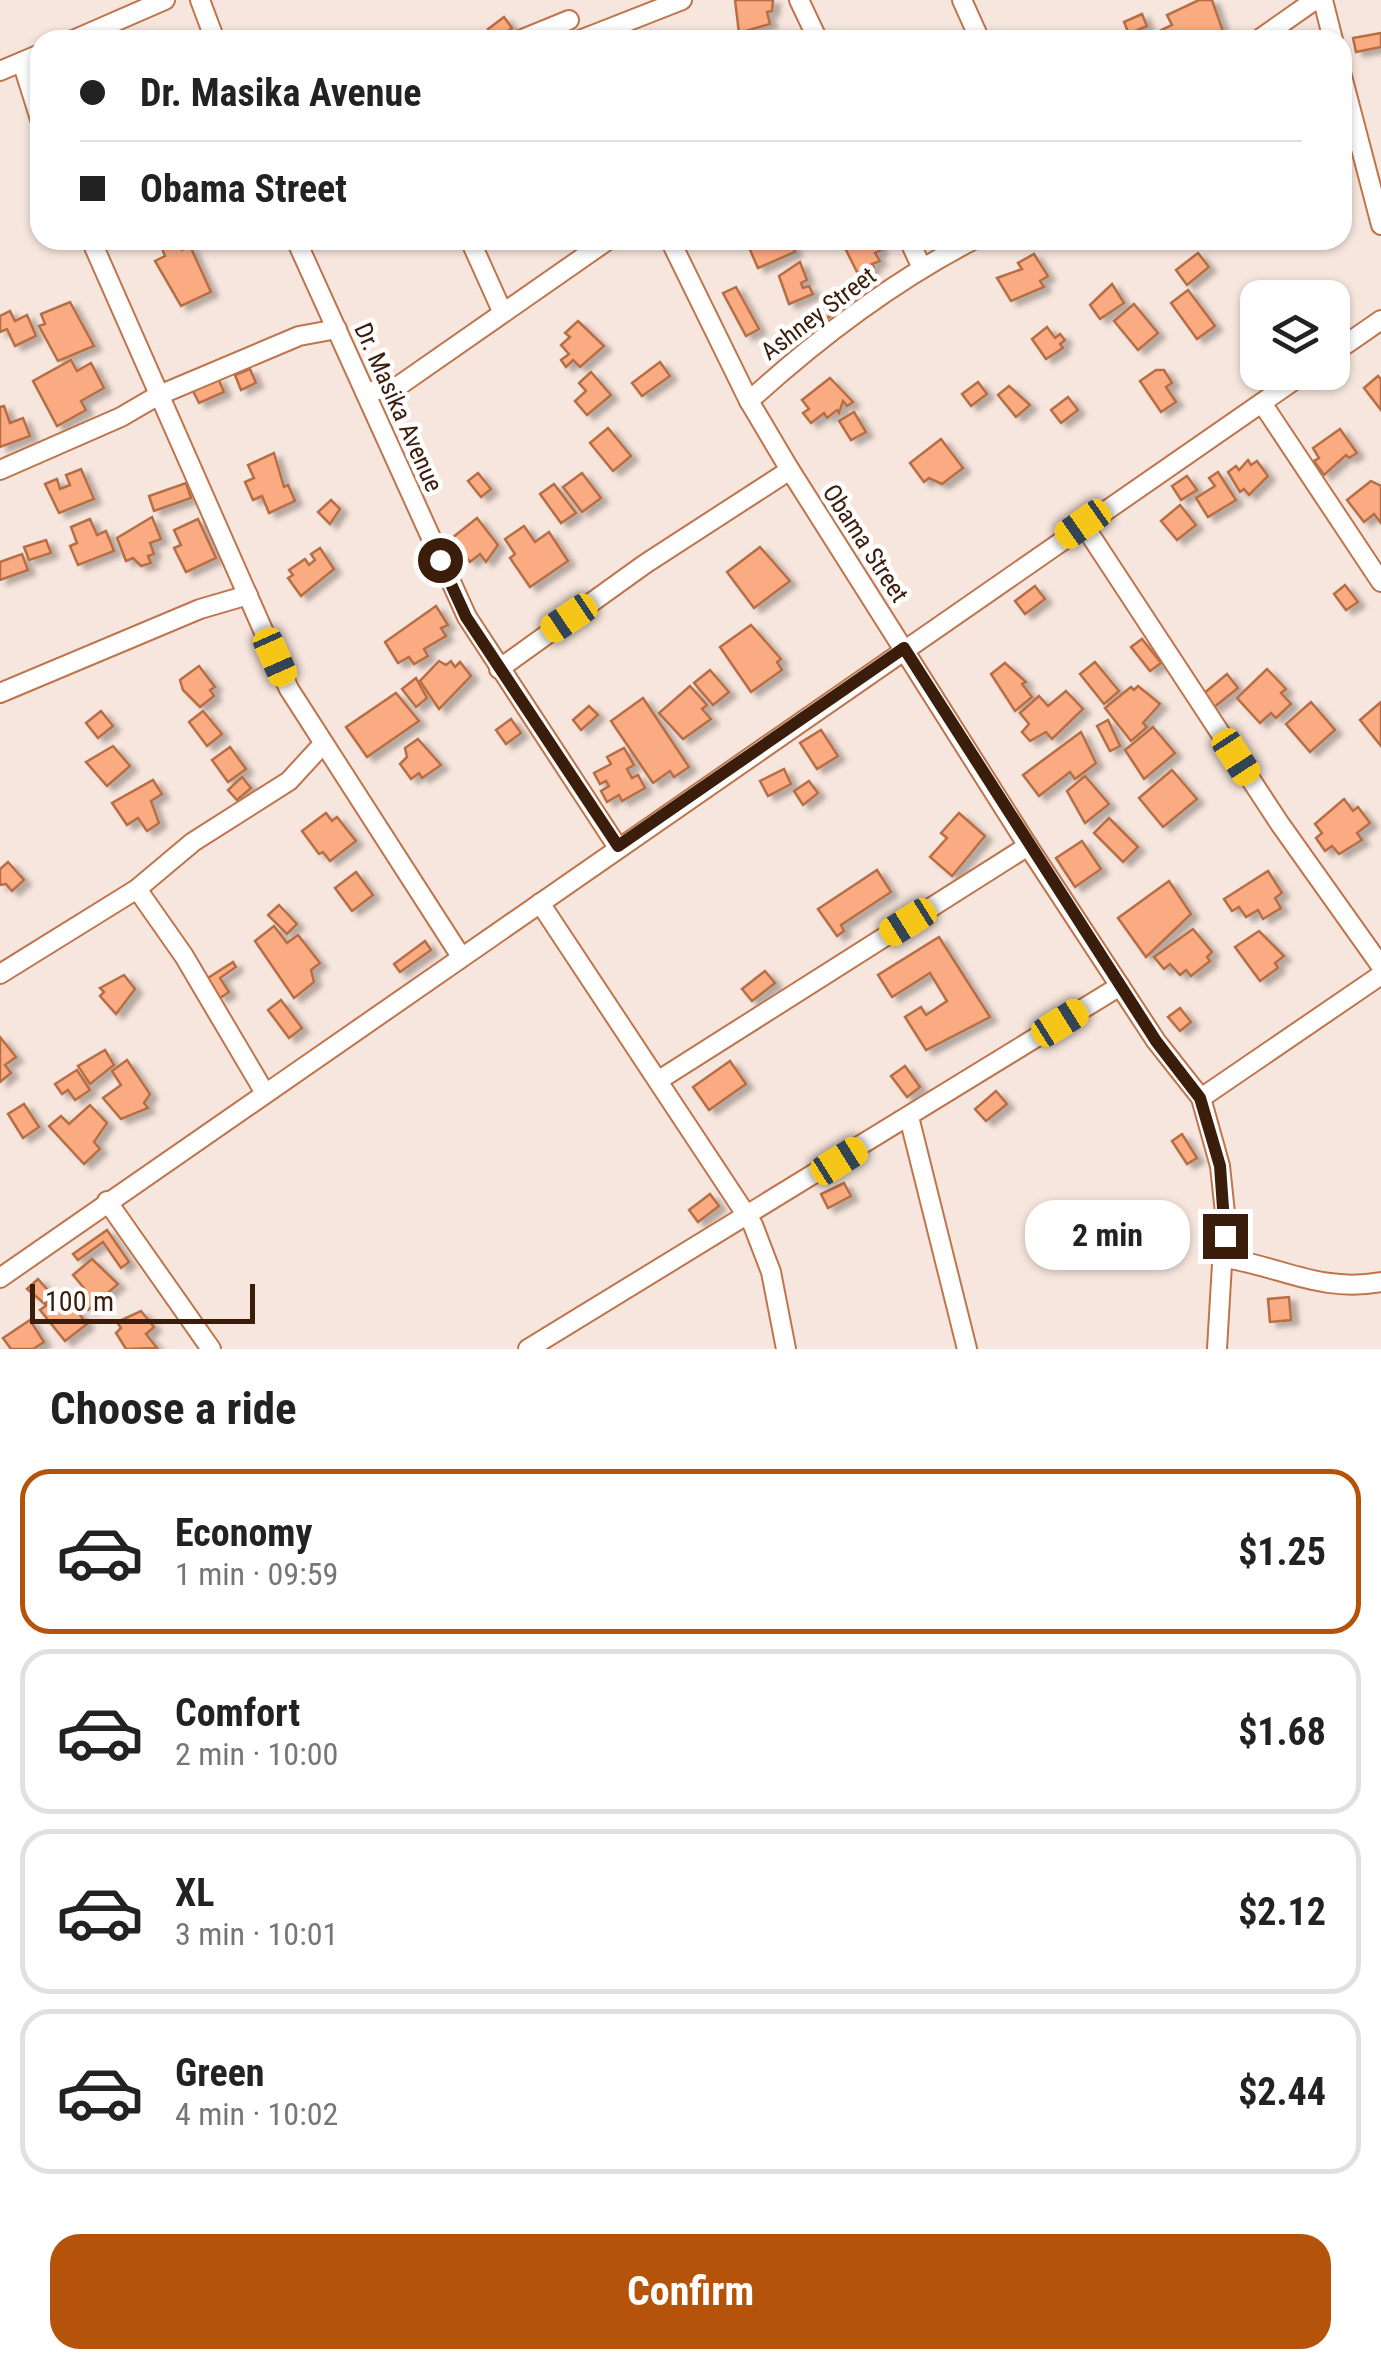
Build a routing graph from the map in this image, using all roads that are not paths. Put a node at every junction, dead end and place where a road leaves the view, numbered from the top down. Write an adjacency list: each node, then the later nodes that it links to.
1 (165, 0): 9 (street)
2 (200, 0): 12 (street)
3 (562, 0): 10 (street)
4 (682, 0): 15 (street)
5 (799, 0): 16 (street)
6 (962, 0): 17 (street)
7 (1315, 0): 18 (street)
8 (1323, 0): 19 (street)
9 (143, 4): 11 (street)
10 (569, 20): 13 (street); 14 (street)
11 (93, 30)
12 (211, 30)
13 (544, 30)
14 (574, 30)
15 (605, 30)
16 (813, 30)
17 (976, 30)
18 (1272, 30)
19 (1330, 30)
20 (30, 58): 21 (street)
21 (22, 62): 22 (street); 23 (street)
22 (0, 71)
23 (30, 88)
24 (1352, 114): 25 (street)
25 (1381, 225)
26 (96, 250): 40 (street)
27 (301, 250): 36 (street, Dr. Masika Avenue)
28 (475, 250): 34 (street)
29 (593, 250): 34 (street)
30 (675, 250): 41 (street, Obama Street)
31 (914, 250): 33 (street)
32 (953, 250): 33 (street, Ashney Street)
33 (921, 266): 41 (street, Ashney Street)
34 (502, 310): 39 (street)
35 (1381, 320): 37 (street)
36 (337, 329): 39 (street, Dr. Masika Avenue); 40 (street)
37 (1350, 342)
38 (1280, 390): 42 (street)
39 (365, 392): 50 (street, Dr. Masika Avenue)
40 (157, 396): 43 (street); 48 (street)
41 (749, 402): 44 (street, Obama Street)
42 (1262, 403): 45 (street); 47 (street)
43 (0, 470)
44 (790, 470): 49 (street, Obama Street); 50 (street)
45 (1083, 524): 49 (street); 59 (street)
46 (1381, 569): 47 (street)
47 (1381, 580)
48 (248, 596): 51 (street); 52 (street)
49 (904, 648): 53 (street); 54 (street, Obama Street)
50 (500, 669): 53 (street, Dr. Masika Avenue)
51 (0, 692)
52 (323, 744): 55 (street); 57 (street)
53 (618, 846): 56 (street)
54 (1028, 846): 61 (street, Obama Street); 62 (street)
55 (137, 888): 58 (street); 63 (street)
56 (540, 903): 57 (street); 62 (street)
57 (460, 955): 63 (street)
58 (2, 966)
59 (1381, 966)
60 (1381, 976): 64 (street)
61 (1120, 986): 64 (street, Obama Street); 65 (street)
62 (659, 1080): 67 (street)
63 (265, 1094): 66 (street)
64 (1200, 1098): 68 (street, Obama Street)
65 (909, 1117): 67 (street); 74 (street)
66 (107, 1201): 69 (street); 71 (street)
67 (747, 1214): 72 (street); 73 (street)
68 (1225, 1258): 70 (street); 75 (street, Obama Street)
69 (0, 1278)
70 (1381, 1282)
71 (211, 1349)
72 (528, 1349)
73 (786, 1349)
74 (967, 1349)
75 (1216, 1349)

